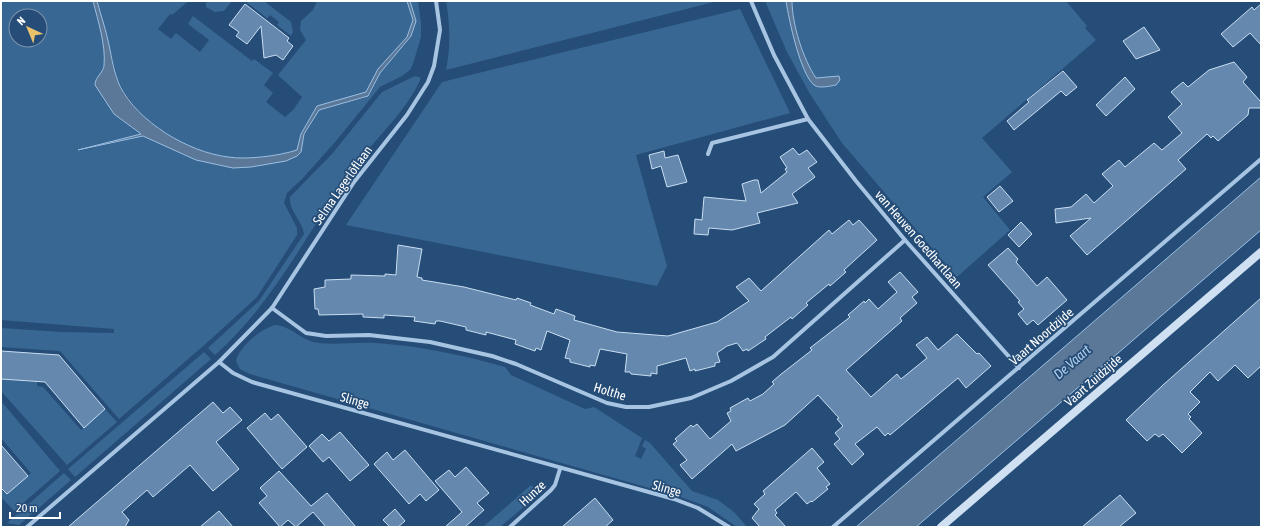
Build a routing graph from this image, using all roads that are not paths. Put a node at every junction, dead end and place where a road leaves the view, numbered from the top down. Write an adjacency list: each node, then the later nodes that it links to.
1 (436, 1): 8 (street, Selma Lagerlöflaan)
2 (752, 1): 3 (street, van Heuven Goedhartlaan)
3 (808, 119): 4 (street); 6 (street, van Heuven Goedhartlaan)
4 (708, 154)
5 (1261, 159): 10 (street, Vaart Noordzijde)
6 (905, 240): 8 (street, Holthe); 10 (street, van Heuven Goedhartlaan)
7 (1261, 252): 16 (main road, Vaart Zuidzijde)
8 (272, 308): 9 (street, Selma Lagerlöflaan)
9 (218, 362): 11 (street, Slinge); 12 (street)
10 (1019, 368): 15 (street, Vaart Noordzijde)
11 (560, 469): 13 (street, Hunze); 14 (street, Slinge)
12 (27, 527)
13 (510, 527)
14 (729, 527)
15 (833, 527)
16 (941, 527)

